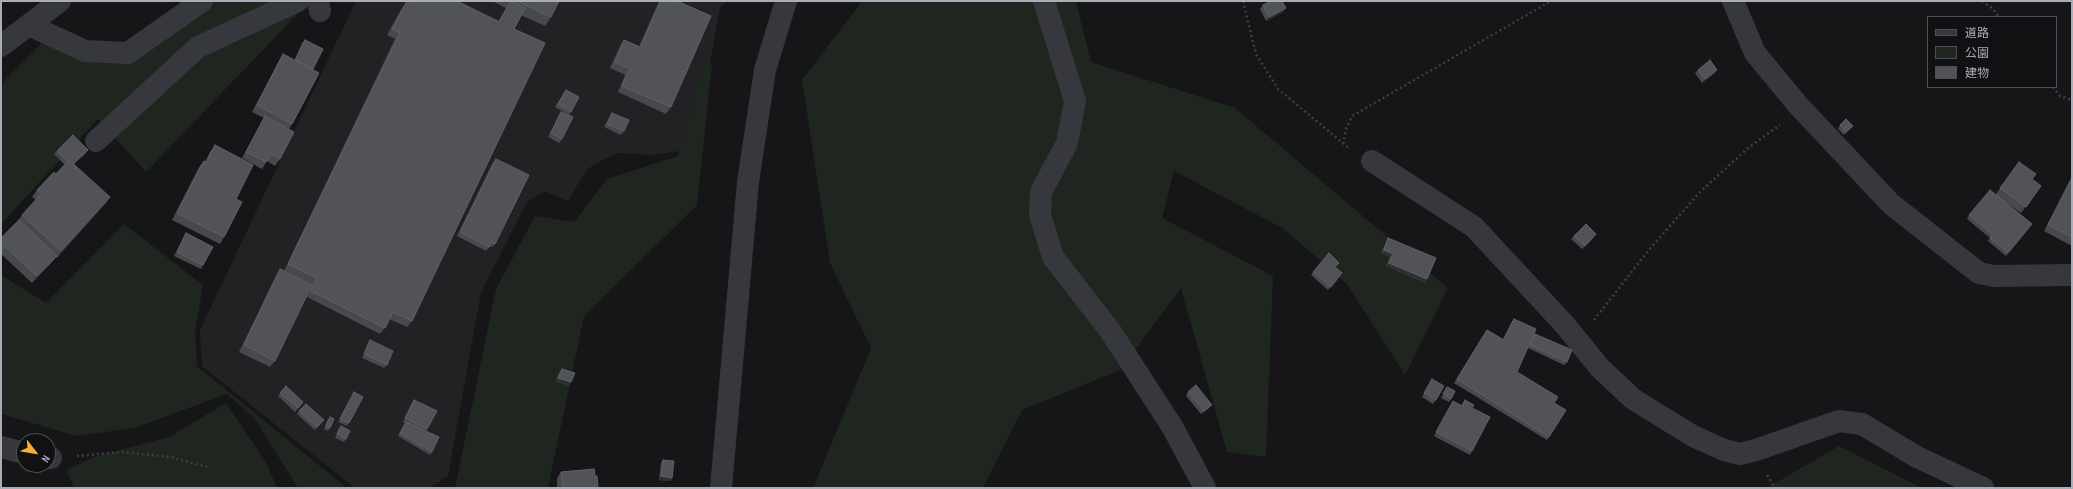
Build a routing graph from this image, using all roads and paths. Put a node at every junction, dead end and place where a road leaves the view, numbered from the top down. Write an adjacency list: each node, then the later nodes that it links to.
1 (60, 1): 11 (street)
2 (202, 1): 11 (street)
3 (298, 1): 16 (street)
4 (1044, 1): 26 (street)
5 (1243, 1): 17 (path)
6 (1551, 1): 17 (path)
7 (1733, 1): 15 (street)
8 (1982, 1): 10 (path)
9 (783, 2): 25 (street)
10 (1998, 16)
11 (29, 25): 12 (street)
12 (1, 46)
13 (2053, 88): 14 (path)
14 (2072, 100)
15 (1801, 109): 19 (street); 20 (path)
16 (96, 141)
17 (1343, 144): 18 (path)
18 (1372, 161): 20 (street)
19 (2072, 275)
20 (1579, 342): 27 (street)
21 (1, 447): 22 (street)
22 (16, 451)
23 (56, 457): 24 (path)
24 (208, 467)
25 (721, 488)
26 (1205, 488)
27 (1983, 488)

